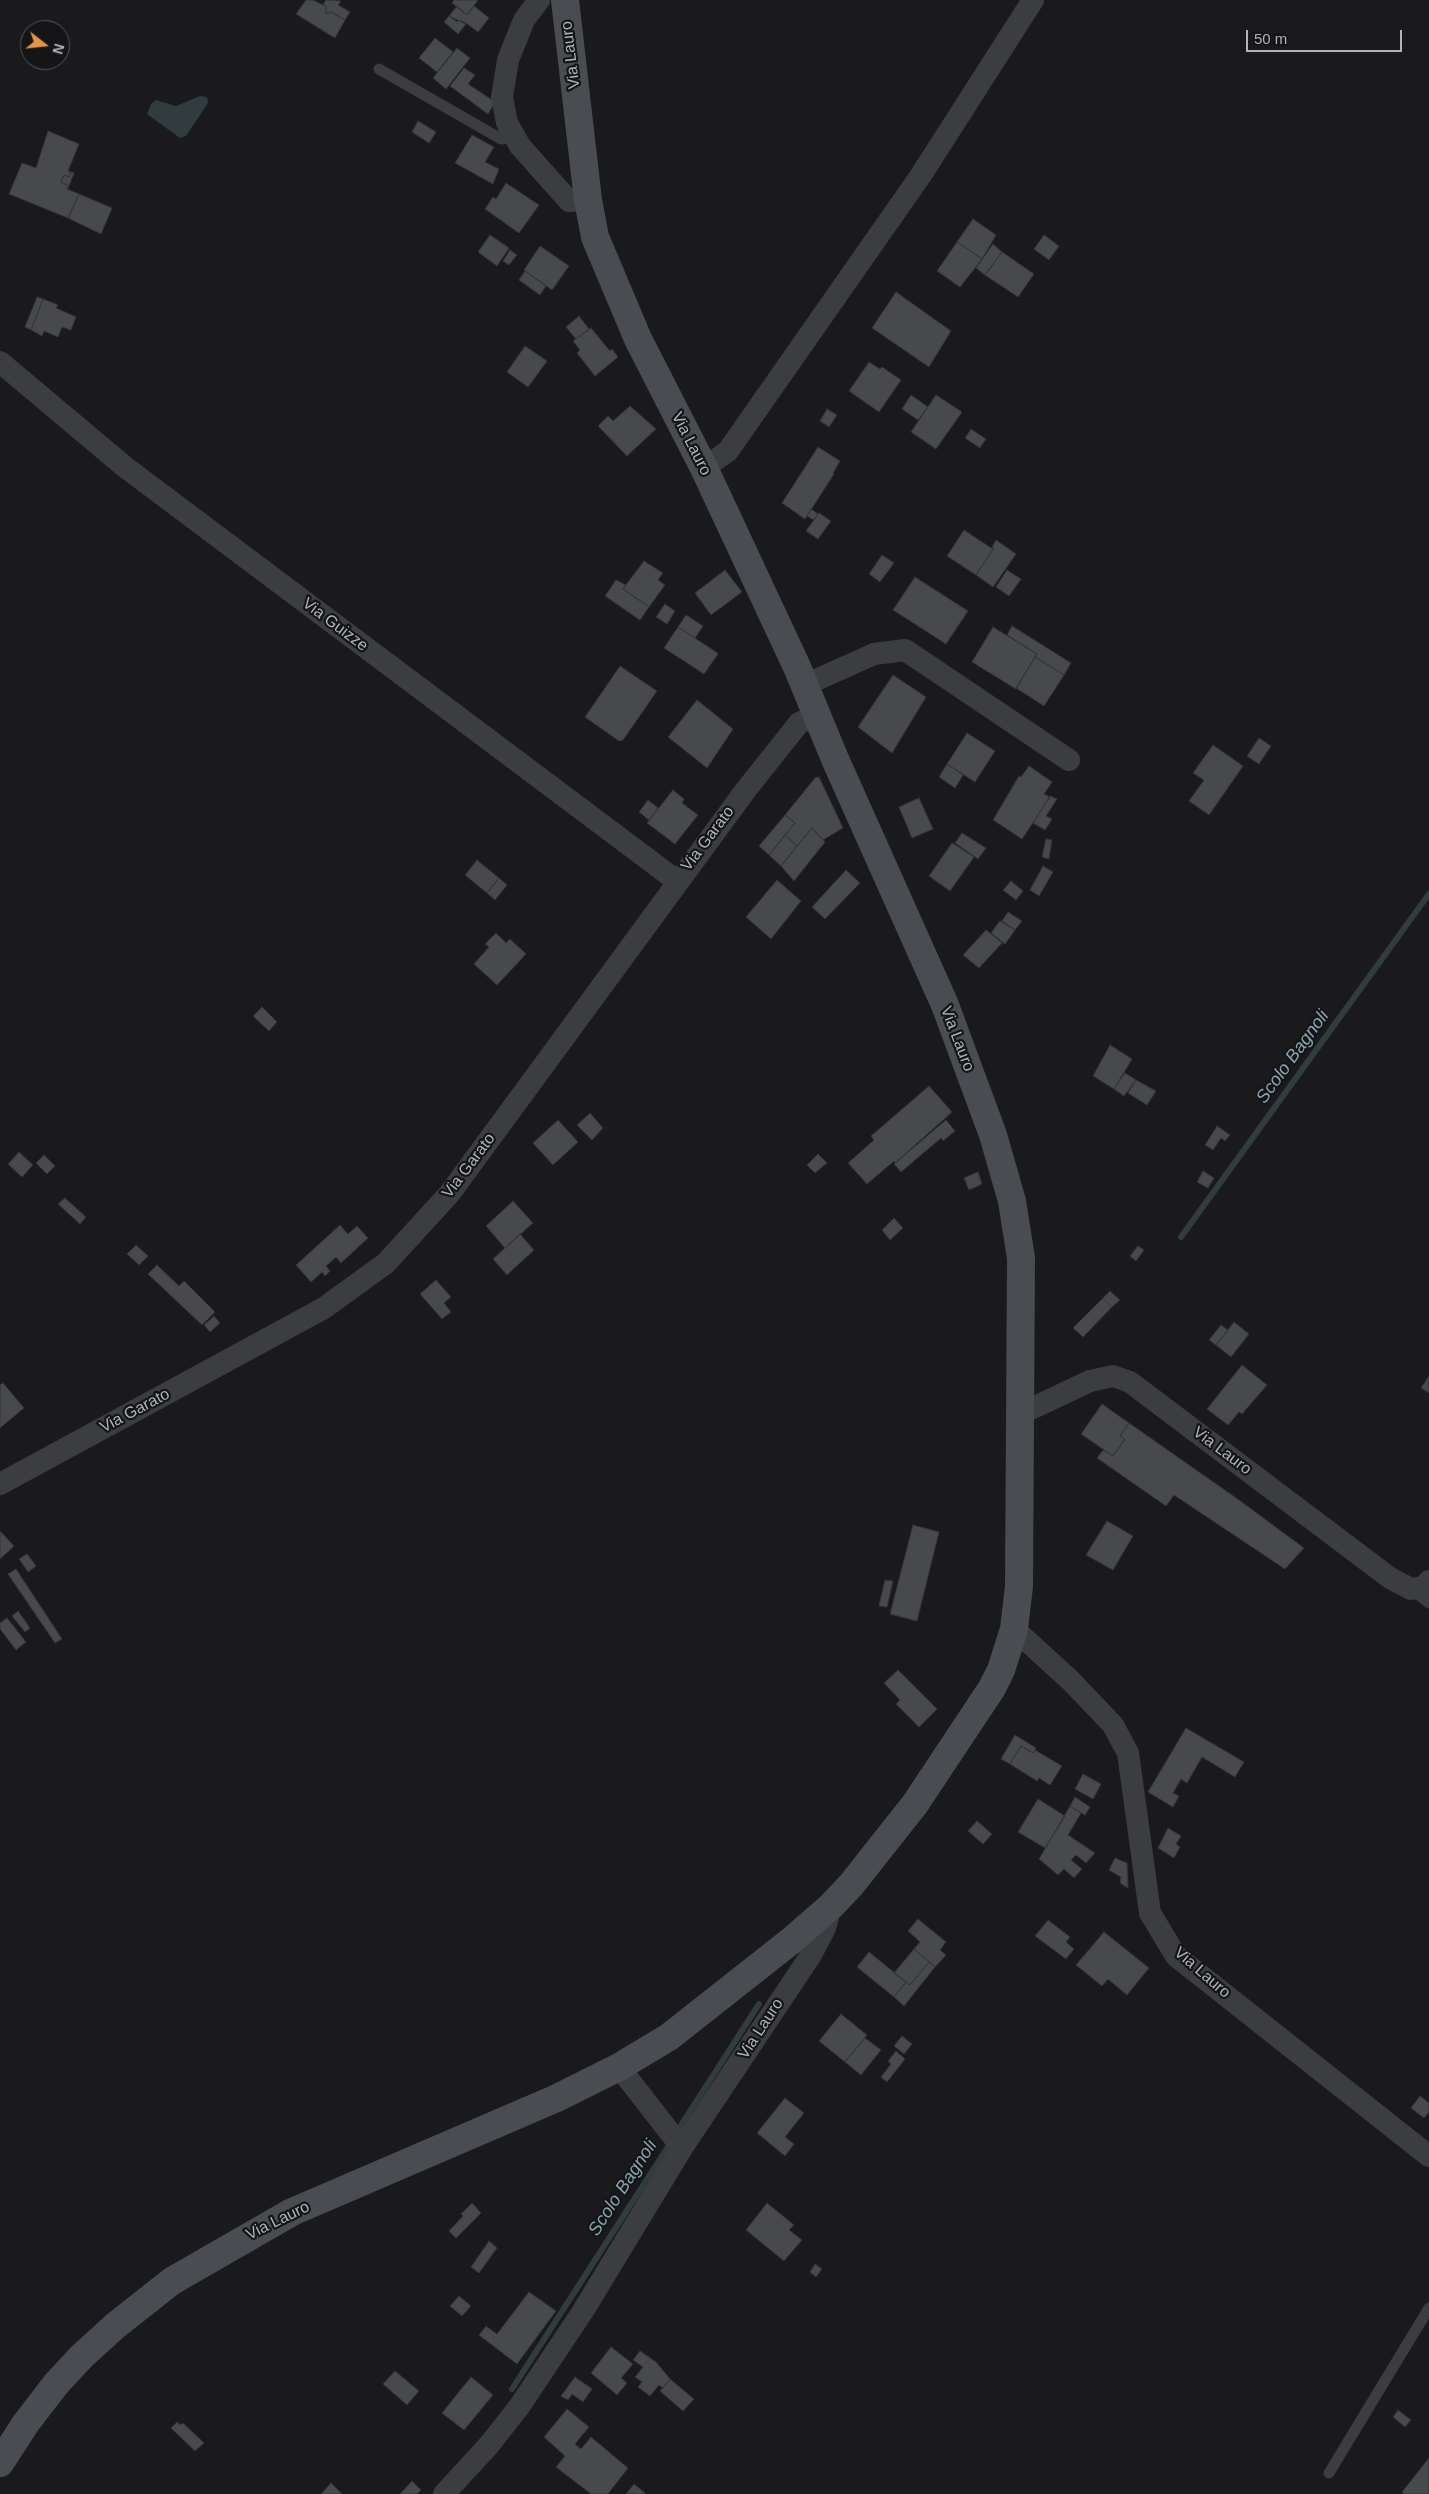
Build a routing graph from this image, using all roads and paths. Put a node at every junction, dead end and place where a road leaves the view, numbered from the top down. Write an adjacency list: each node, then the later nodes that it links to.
1 (539, 0): 5 (street)
2 (564, 0): 6 (street, Via Lauro)
3 (1033, 0): 8 (street)
4 (379, 69): 5 (lane)
5 (515, 137): 6 (street)
6 (588, 200): 8 (street, Via Lauro)
7 (0, 362): 12 (street, Via Guizze)
8 (704, 468): 9 (street, Via Lauro)
9 (805, 686): 10 (street, Via Lauro); 11 (street)
10 (818, 715): 12 (street, Via Garato); 13 (street, Via Lauro)
11 (1069, 760)
12 (677, 881): 14 (street, Via Garato)
13 (1020, 1414): 15 (street, Via Lauro); 17 (street, Via Lauro)
14 (0, 1484)
15 (1420, 1585): 16 (lane, Via Lauro)
16 (1429, 1603)
17 (1014, 1630): 18 (street, Via Lauro); 21 (street, Via Lauro)
18 (831, 1906): 19 (street, Via Lauro); 20 (street, Via Lauro)
19 (619, 2067): 20 (street); 23 (street, Via Lauro)
20 (682, 2148): 25 (street, Via Lauro)
21 (1429, 2156)
22 (1429, 2308): 24 (lane)
23 (0, 2463)
24 (1329, 2473)
25 (444, 2494)

